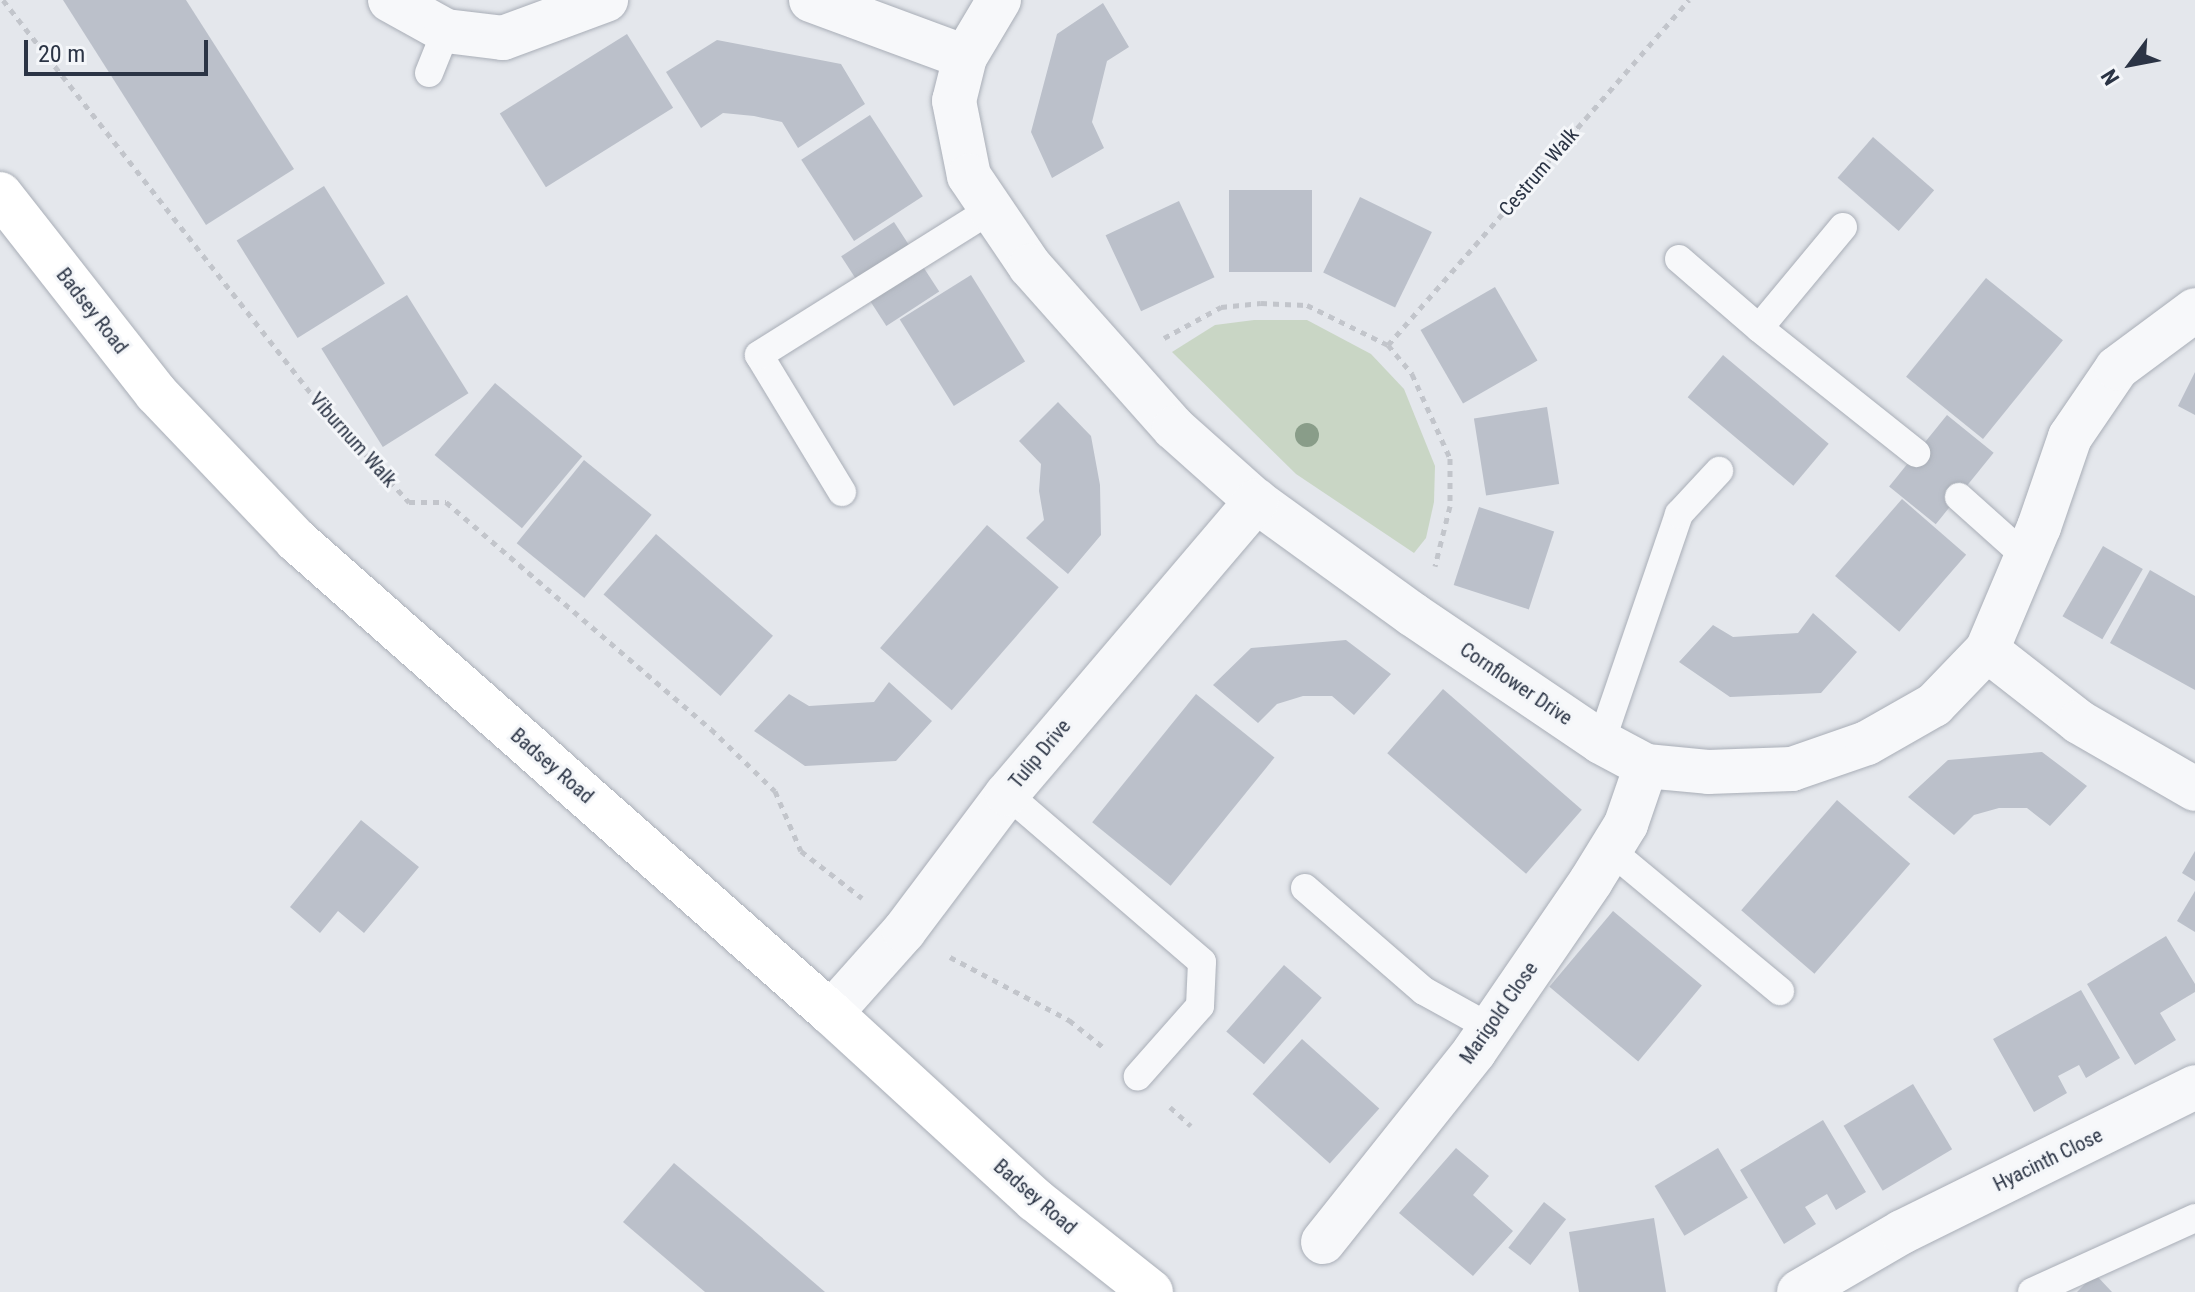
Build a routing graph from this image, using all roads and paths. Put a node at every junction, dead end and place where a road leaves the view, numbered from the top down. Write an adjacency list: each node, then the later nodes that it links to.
1 (3, 0): 32 (path, Viburnum Walk)
2 (390, 0): 7 (street)
3 (606, 0): 7 (street)
4 (811, 0): 8 (street)
5 (999, 0): 8 (street, Cornflower Drive)
6 (1689, 0): 16 (path, Cestrum Walk)
7 (446, 31): 9 (lane)
8 (965, 57): 11 (street, Cornflower Drive)
9 (429, 73)
10 (0, 194): 34 (main road, Badsey Road)
11 (992, 209): 17 (street, Cornflower Drive); 20 (lane)
12 (1843, 227): 15 (lane)
13 (1679, 259): 15 (lane)
14 (2195, 310): 23 (street, Cornflower Drive)
15 (1759, 328): 18 (lane)
16 (1388, 345): 17 (path); 24 (path)
17 (1121, 367): 22 (street, Cornflower Drive)
18 (1916, 453)
19 (1719, 471): 26 (lane)
20 (842, 492)
21 (1959, 497): 23 (lane)
22 (1256, 501): 24 (street, Cornflower Drive); 29 (street, Tulip Drive)
23 (2026, 557): 25 (street, Cornflower Drive)
24 (1412, 614): 26 (street, Cornflower Drive)
25 (1987, 650): 27 (street, Cornflower Drive); 28 (street)
26 (1601, 742): 27 (street, Cornflower Drive)
27 (1646, 766): 30 (street, Marigold Close)
28 (2195, 789)
29 (1007, 794): 32 (street, Tulip Drive); 36 (lane)
30 (1610, 850): 33 (lane); 35 (street, Marigold Close)
31 (1305, 888): 35 (lane)
32 (904, 931): 34 (street, Tulip Drive); 36 (path, Viburnum Walk)
33 (1780, 991)
34 (831, 1013): 41 (main road, Badsey Road)
35 (1489, 1027): 40 (street, Marigold Close)
36 (1138, 1076): 38 (path, Viburnum Walk)
37 (2195, 1087): 42 (street, Hyacinth Close)
38 (1191, 1126)
39 (2195, 1218): 43 (lane)
40 (1323, 1242)
41 (1151, 1292)
42 (1799, 1292)
43 (2032, 1292)

